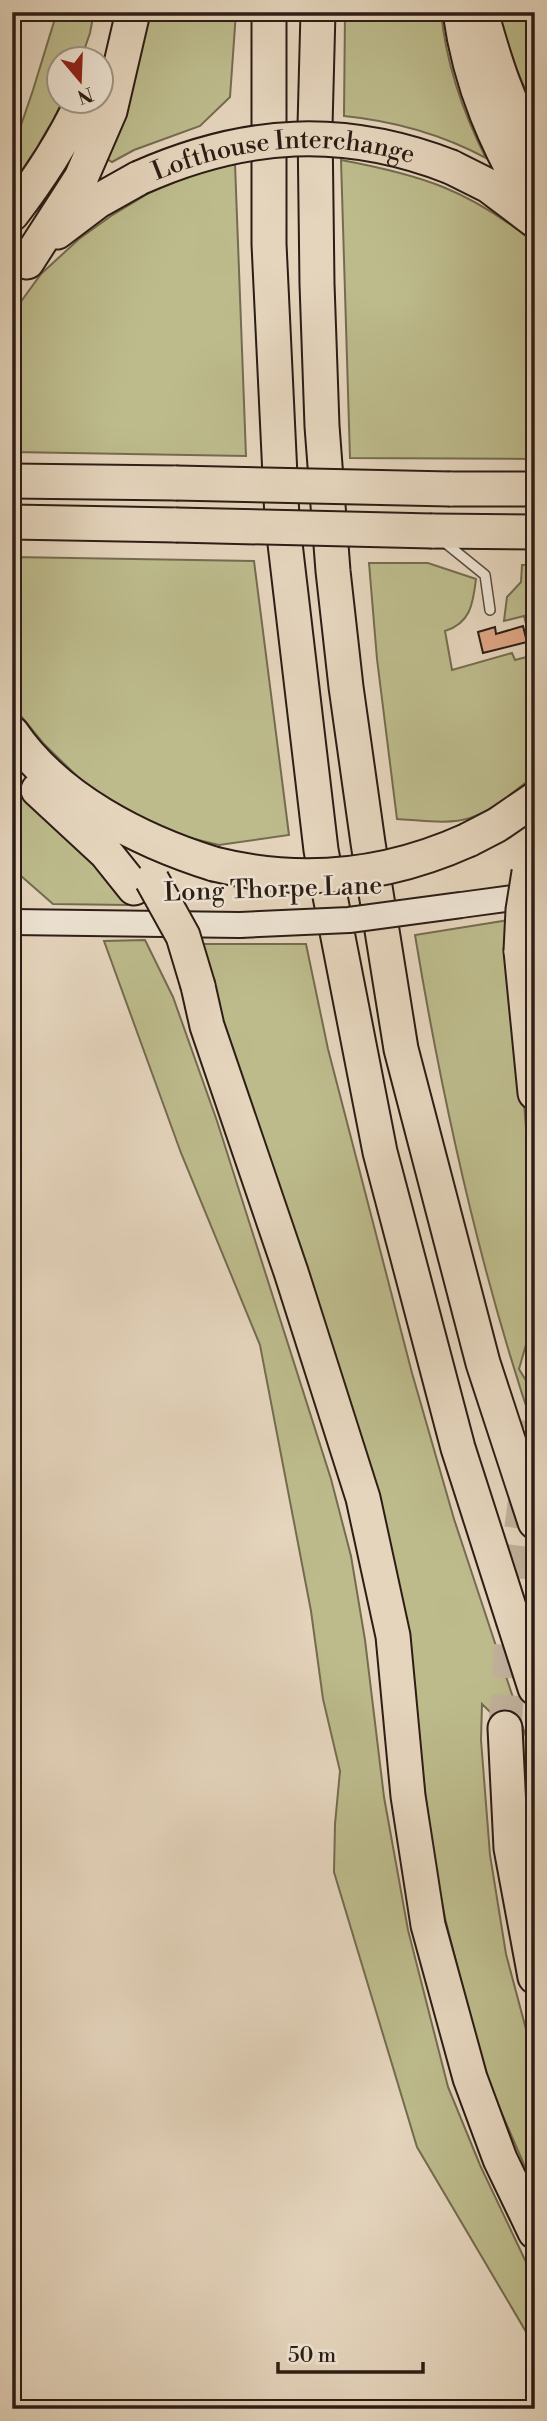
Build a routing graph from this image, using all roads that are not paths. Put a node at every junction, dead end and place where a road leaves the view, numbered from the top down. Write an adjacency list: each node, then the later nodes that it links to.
1 (110, 12): 7 (highway)
2 (133, 12): 13 (highway)
3 (269, 12): 28 (highway)
4 (318, 12): 27 (highway)
5 (460, 12): 10 (highway)
6 (481, 12): 9 (highway)
7 (102, 46)
8 (75, 116): 11 (highway)
9 (535, 148)
10 (535, 209)
11 (12, 214)
12 (535, 220): 13 (highway, Lofthouse Interchange, bridge)
13 (16, 275)
14 (12, 481): 15 (highway, bridge)
15 (535, 489)
16 (12, 522): 17 (highway, bridge)
17 (432, 531): 18 (highway); 19 (lane)
18 (535, 531)
19 (490, 610)
20 (16, 749): 22 (highway); 24 (highway)
21 (535, 799): 22 (highway, bridge)
22 (104, 815): 24 (highway)
23 (533, 874): 25 (main road, Long Thorpe Lane, bridge); 26 (highway, bridge)
24 (143, 884): 31 (highway, bridge)
25 (12, 922)
26 (535, 1093)
27 (535, 1522)
28 (535, 1688)
29 (505, 1728): 30 (highway)
30 (535, 1977)
31 (535, 2232)

